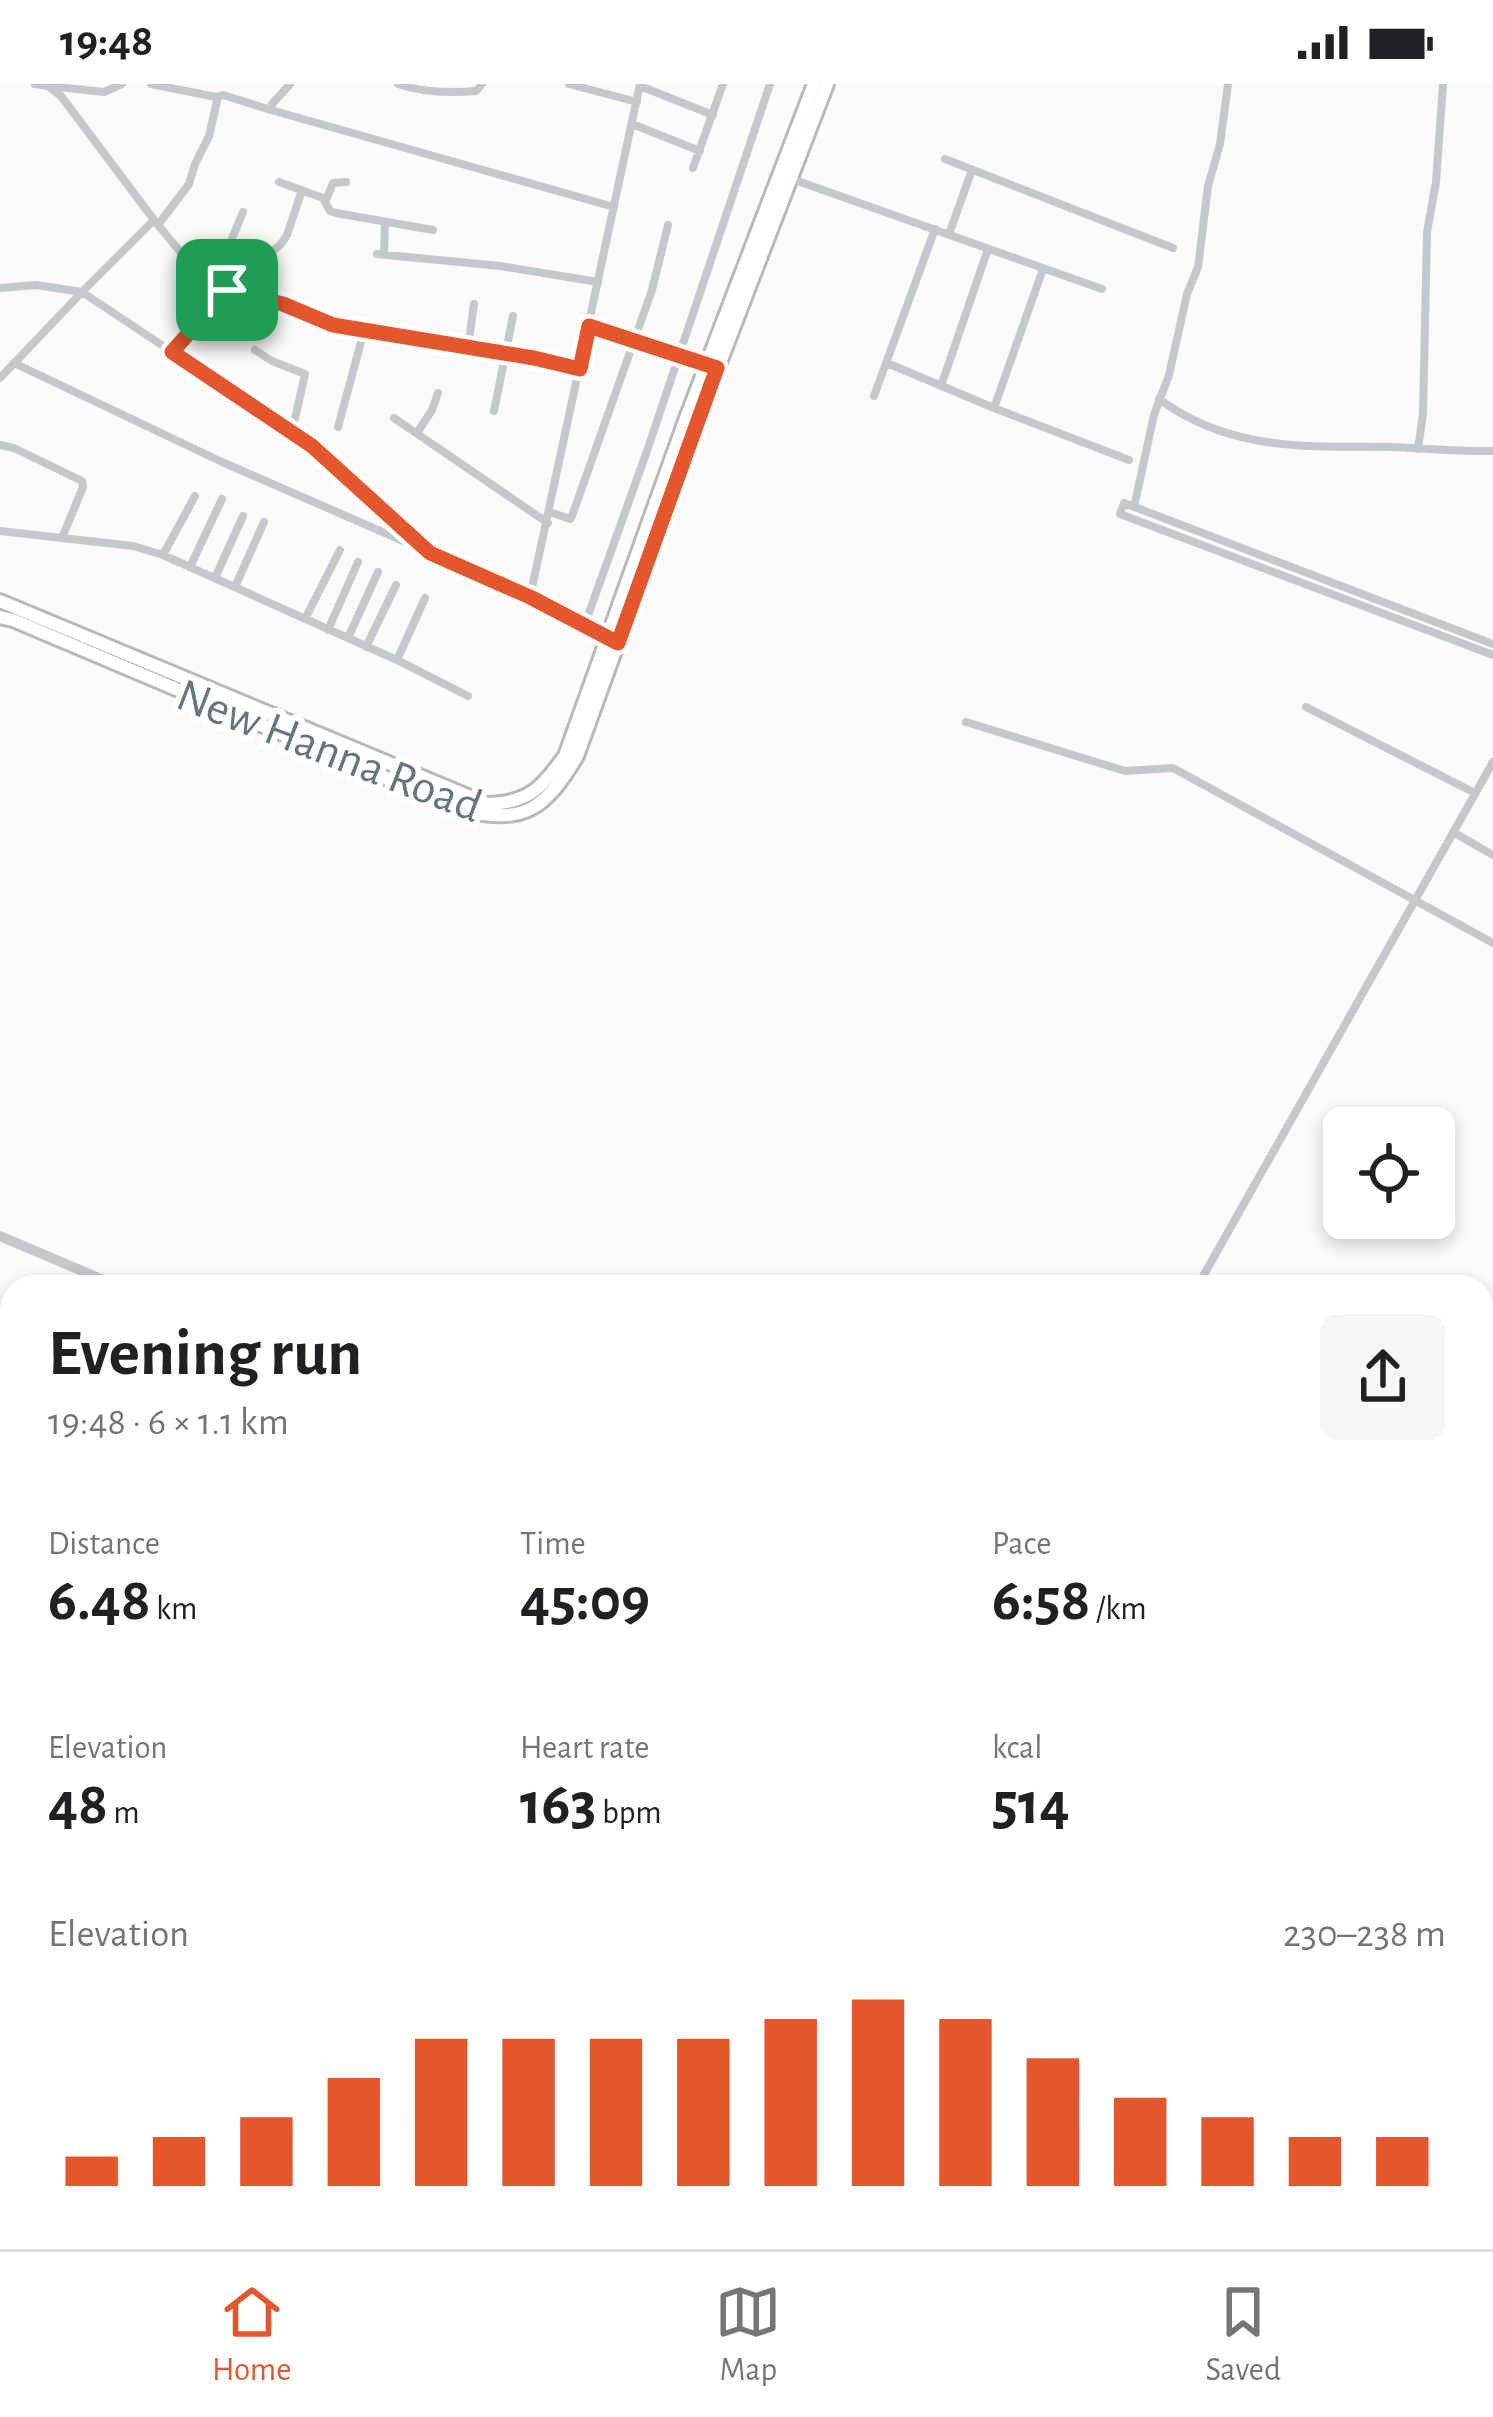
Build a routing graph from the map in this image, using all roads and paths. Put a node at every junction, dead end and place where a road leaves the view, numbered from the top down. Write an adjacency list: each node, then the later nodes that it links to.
1 (35, 84): 15 (street)
2 (122, 84): 15 (street)
3 (151, 84): 16 (street)
4 (290, 84): 18 (street)
5 (398, 84): 6 (street)
6 (482, 84)
7 (568, 84): 17 (street)
8 (723, 84): 19 (street)
9 (770, 84): 58 (street)
10 (814, 84): 61 (main road, New Hanna Road)
11 (826, 84): 25 (main road, New Hanna Road)
12 (1228, 84): 67 (street)
13 (1443, 84): 75 (street)
14 (640, 85): 17 (street); 19 (street)
15 (53, 86): 32 (street)
16 (218, 97): 18 (street); 32 (street)
17 (637, 102): 20 (street)
18 (272, 110): 30 (street)
19 (713, 115): 21 (street)
20 (632, 124): 21 (street); 30 (street)
21 (700, 151): 23 (street)
22 (945, 159): 24 (street)
23 (693, 168)
24 (972, 170): 37 (street); 38 (street)
25 (790, 178): 35 (street); 61 (main road, New Hanna Road)
26 (279, 182): 28 (street)
27 (346, 182): 29 (street)
28 (302, 190): 29 (street); 40 (street)
29 (326, 200): 33 (street)
30 (614, 207): 42 (street)
31 (243, 212): 40 (street)
32 (156, 222): 46 (street); 47 (street)
33 (386, 222): 36 (street); 42 (street)
34 (668, 225): 53 (street)
35 (935, 229): 37 (street); 60 (street)
36 (433, 230)
37 (949, 234): 39 (street)
38 (1173, 248)
39 (988, 249): 41 (street); 64 (street)
40 (255, 265): 44 (street)
41 (1043, 269): 45 (street); 68 (street)
42 (598, 282): 51 (street)
43 (0, 288): 46 (street)
44 (227, 290): 47 (street); 52 (street)
45 (1102, 290)
46 (82, 292): 56 (street); 59 (street)
47 (217, 299): 49 (street); 56 (street)
48 (474, 304): 54 (street)
49 (233, 316)
50 (512, 316): 57 (street)
51 (589, 326): 53 (street); 62 (street)
52 (364, 331): 54 (street); 71 (street)
53 (634, 340): 58 (street); 82 (street)
54 (468, 348): 57 (street)
55 (255, 350): 72 (street)
56 (172, 352): 72 (street)
57 (505, 354): 62 (street); 69 (street)
58 (679, 354): 61 (street); 100 (street)
59 (14, 363): 63 (street); 87 (street)
60 (887, 363): 64 (street); 66 (street)
61 (712, 366): 103 (main road, New Hanna Road)
62 (580, 369): 82 (street)
63 (0, 378)
64 (940, 386): 68 (street)
65 (438, 393): 73 (street)
66 (874, 396)
67 (1160, 399): 75 (street); 80 (street)
68 (994, 408): 77 (street)
69 (494, 412)
70 (394, 418): 73 (street)
71 (338, 428)
72 (292, 432): 87 (street)
73 (417, 433): 82 (street)
74 (0, 445): 85 (street)
75 (1418, 448): 76 (street)
76 (1493, 451)
77 (1129, 460)
78 (195, 496): 88 (street)
79 (222, 499): 90 (street)
80 (1134, 506): 104 (street); 106 (street)
81 (243, 517): 92 (street)
82 (549, 518): 95 (street)
83 (264, 522): 94 (street)
84 (0, 531): 85 (street)
85 (62, 538): 88 (street)
86 (340, 550): 99 (street)
87 (430, 553): 95 (street)
88 (163, 555): 90 (street)
89 (358, 562): 101 (street)
90 (190, 567): 92 (street)
91 (378, 572): 102 (street)
92 (215, 578): 94 (street)
93 (396, 585): 105 (street)
94 (235, 587): 99 (street)
95 (530, 597): 100 (street)
96 (425, 598): 107 (street)
97 (0, 601): 103 (main road, New Hanna Road)
98 (0, 617): 103 (main road, New Hanna Road)
99 (305, 619): 101 (street)
100 (585, 624): 103 (street)
101 (328, 630): 102 (street)
102 (348, 638): 105 (street)
103 (613, 640)
104 (1493, 644)
105 (365, 646): 107 (street)
106 (1493, 656)
107 (397, 660): 108 (street)
108 (468, 696)
109 (1306, 707): 112 (street)
110 (966, 722): 115 (street)
111 (1493, 763): 112 (street)
112 (1475, 793): 113 (street)
113 (1453, 832): 114 (street); 115 (street)
114 (1493, 856)
115 (1414, 900): 116 (street); 119 (street)
116 (1493, 943)
117 (0, 1236): 118 (street)
118 (92, 1275)
119 (1204, 1275)

